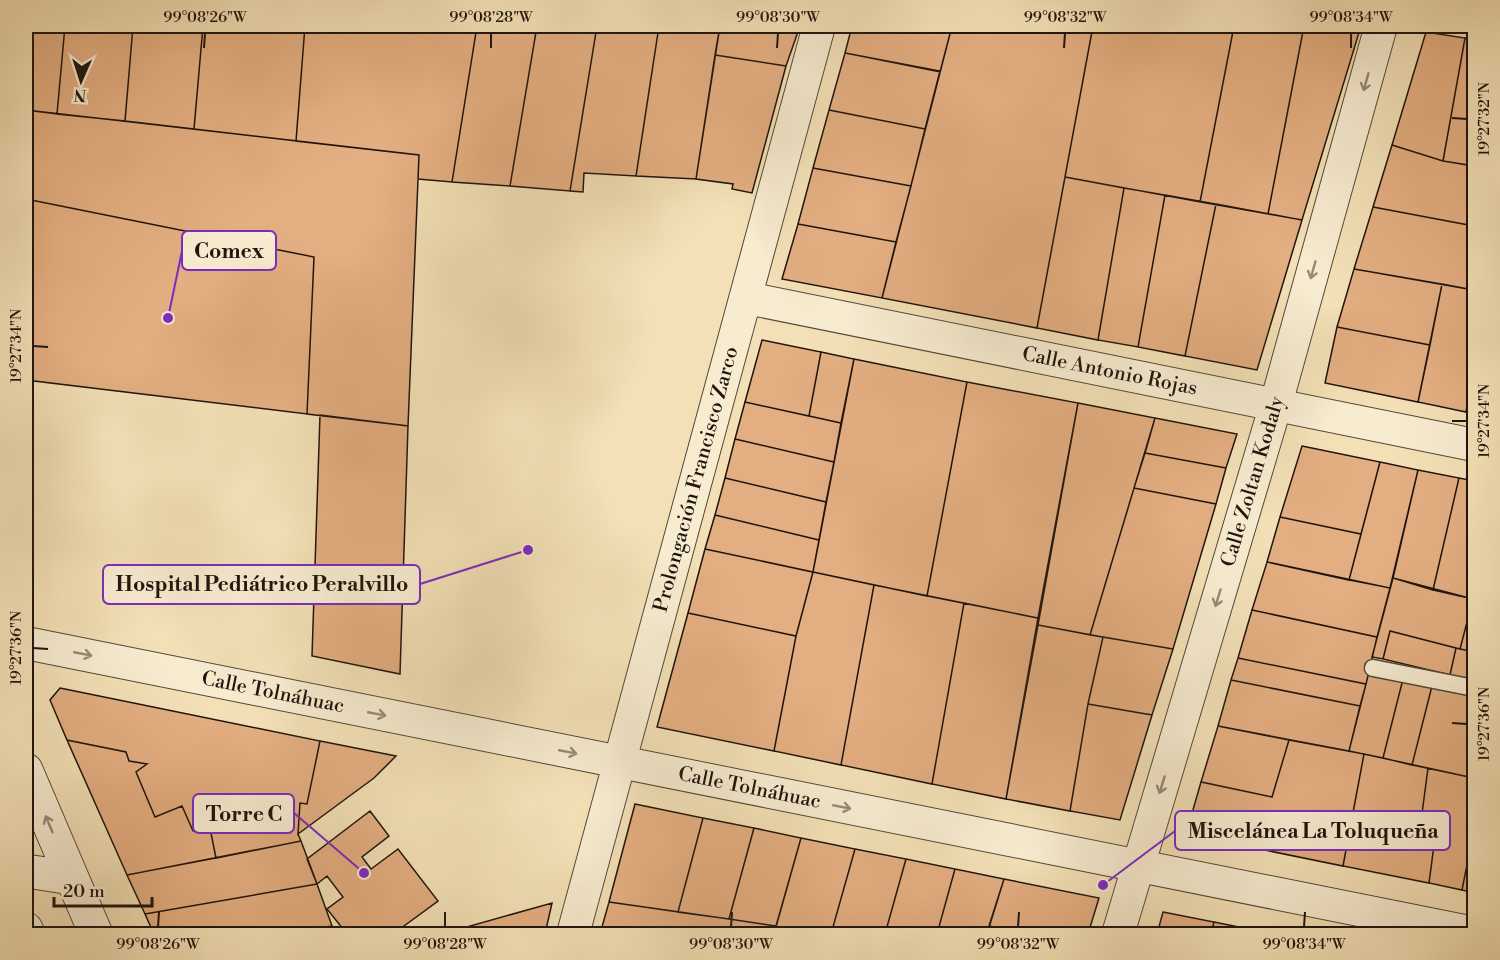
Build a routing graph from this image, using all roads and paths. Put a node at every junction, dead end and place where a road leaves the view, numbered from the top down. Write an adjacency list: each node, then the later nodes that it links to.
1 (819, 26): 3 (street, Prolongación Francisco Zarco)
2 (1382, 26): 4 (street, Calle Zoltan Kodaly, one-way to 4)
3 (747, 298): 4 (street, Calle Antonio Rojas); 9 (street, Prolongación Francisco Zarco)
4 (1276, 404): 5 (street, Calle Antonio Rojas); 11 (street, Calle Zoltan Kodaly, one-way to 11)
5 (1474, 445)
6 (26, 643): 9 (street, Calle Tolnáhuac, one-way to 9)
7 (1373, 668): 8 (lane)
8 (1474, 688)
9 (620, 763): 11 (street, Calle Tolnáhuac, one-way to 11); 18 (street, Prolongación Francisco Zarco)
10 (26, 770): 13 (street, one-way to 10)
11 (1138, 866): 15 (street, Calle Tolnáhuac); 19 (street, Calle Zoltan Kodaly)
12 (26, 871): 13 (street)
13 (72, 878): 17 (street)
14 (26, 929): 16 (street)
15 (1474, 933)
16 (28, 934)
17 (96, 934)
18 (573, 934)
19 (1118, 934)

